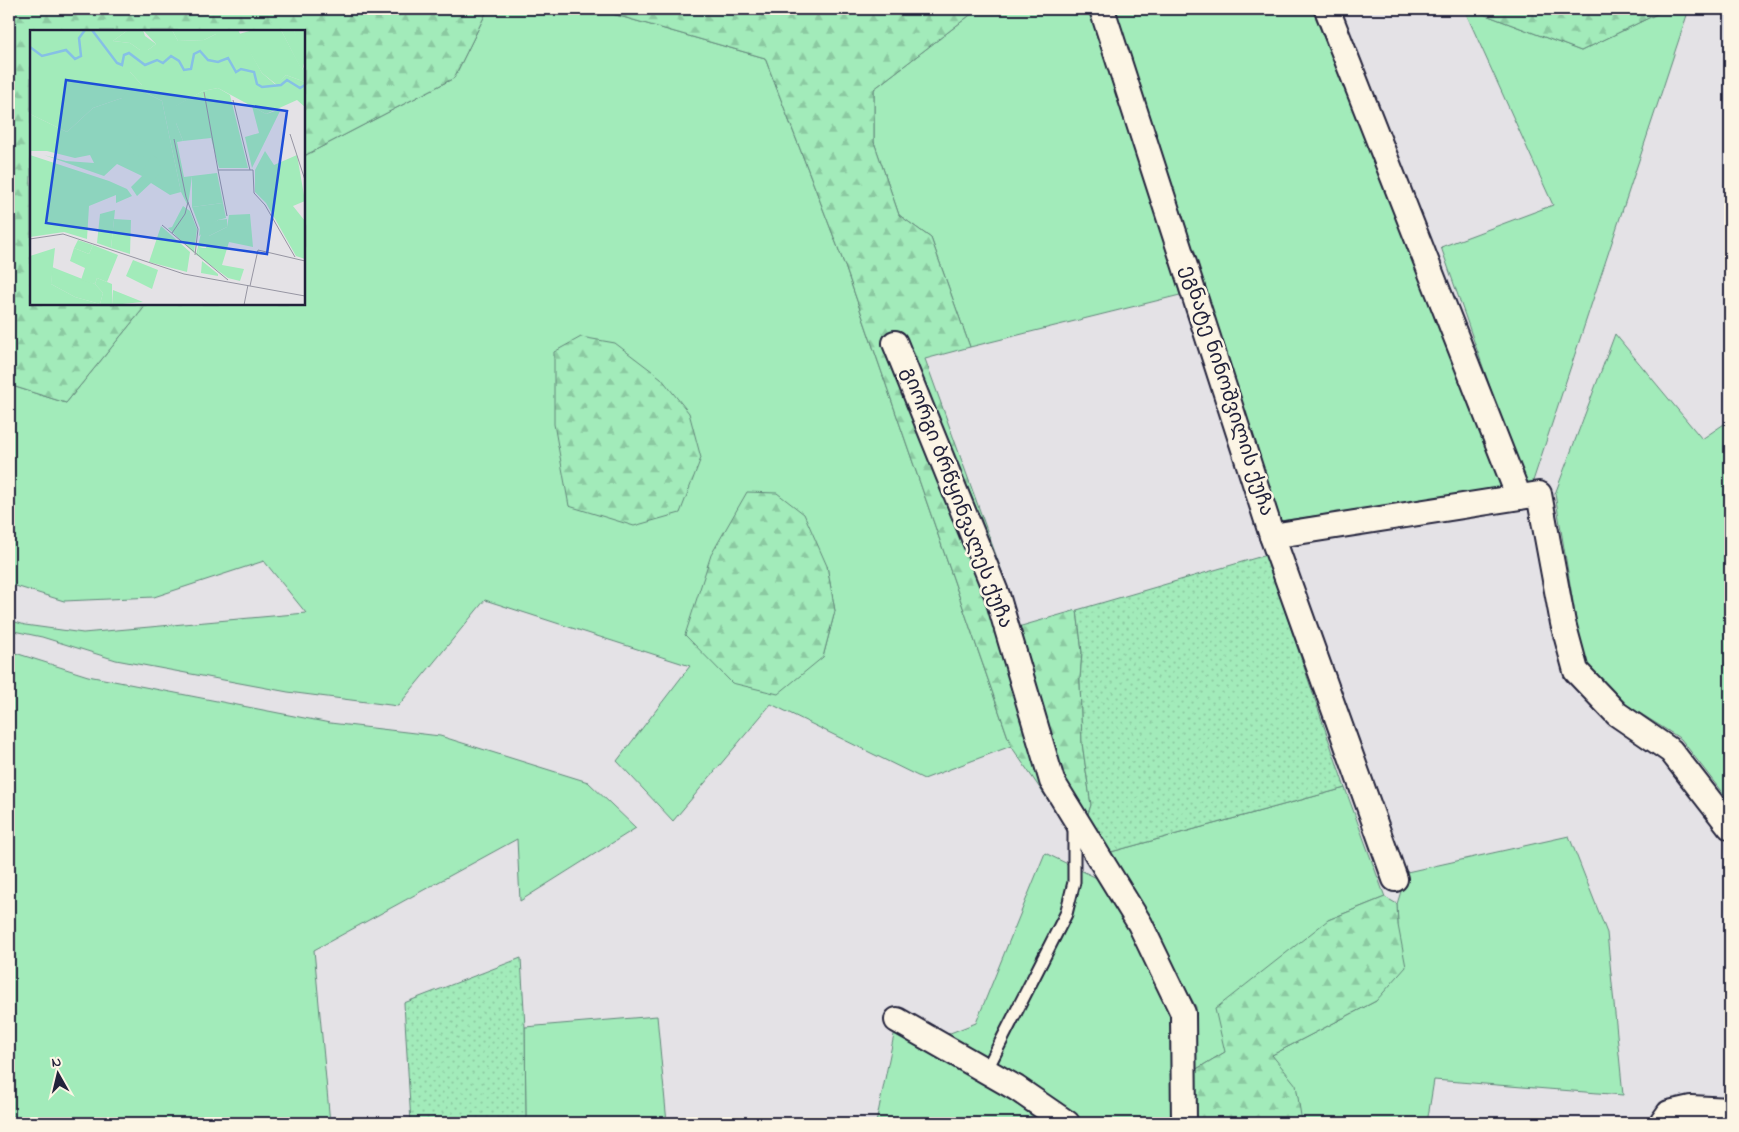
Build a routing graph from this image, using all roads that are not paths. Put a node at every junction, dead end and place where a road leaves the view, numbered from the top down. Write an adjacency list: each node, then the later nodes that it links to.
1 (1102, 9): 5 (street, ეგნატე ნინოშვილის ქუჩა)
2 (1327, 9): 4 (street)
3 (895, 343): 6 (street, გიორგი ბრწყინვალეს ქუჩა)
4 (1519, 497): 5 (street, ეგნატე ნინოშვილის ქუჩა); 7 (street, ეგნატე ნინოშვილის ქუჩა)
5 (1272, 536): 8 (street)
6 (1074, 816): 10 (lane); 13 (street, გიორგი ბრწყინვალეს ქუჩა)
7 (1730, 827)
8 (1395, 879)
9 (896, 1020): 10 (street)
10 (986, 1071): 12 (street)
11 (1730, 1110): 14 (street)
12 (1067, 1123)
13 (1184, 1123)
14 (1662, 1123)

